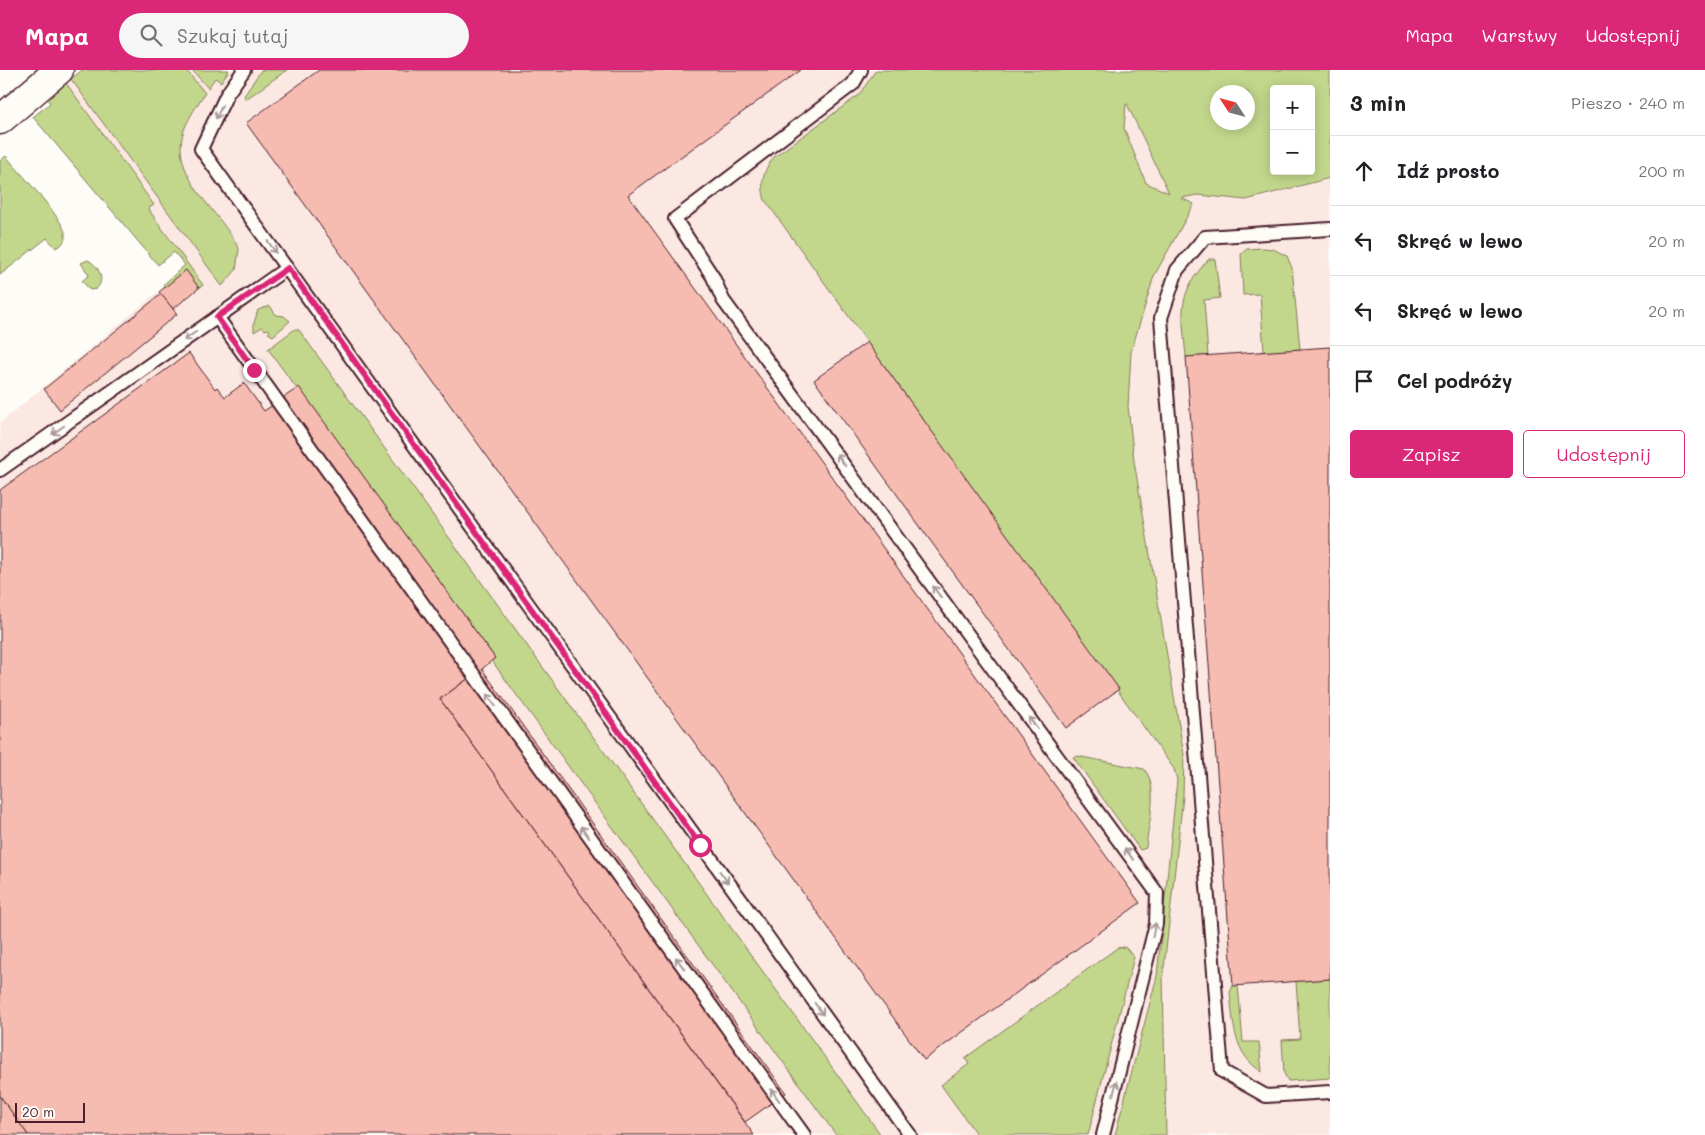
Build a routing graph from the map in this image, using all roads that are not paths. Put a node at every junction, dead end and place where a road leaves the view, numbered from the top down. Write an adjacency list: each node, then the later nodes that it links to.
1 (59, 70): 4 (street)
2 (244, 70): 6 (lane, one-way to 6)
3 (861, 70): 12 (lane, one-way to 3)
4 (0, 120)
5 (1330, 229): 9 (lane)
6 (288, 268): 7 (lane); 11 (lane, one-way to 11)
7 (217, 317): 8 (lane, one-way to 8); 10 (lane, one-way to 7)
8 (0, 470)
9 (1330, 1092)
10 (804, 1135)
11 (910, 1135)
12 (1103, 1135)

